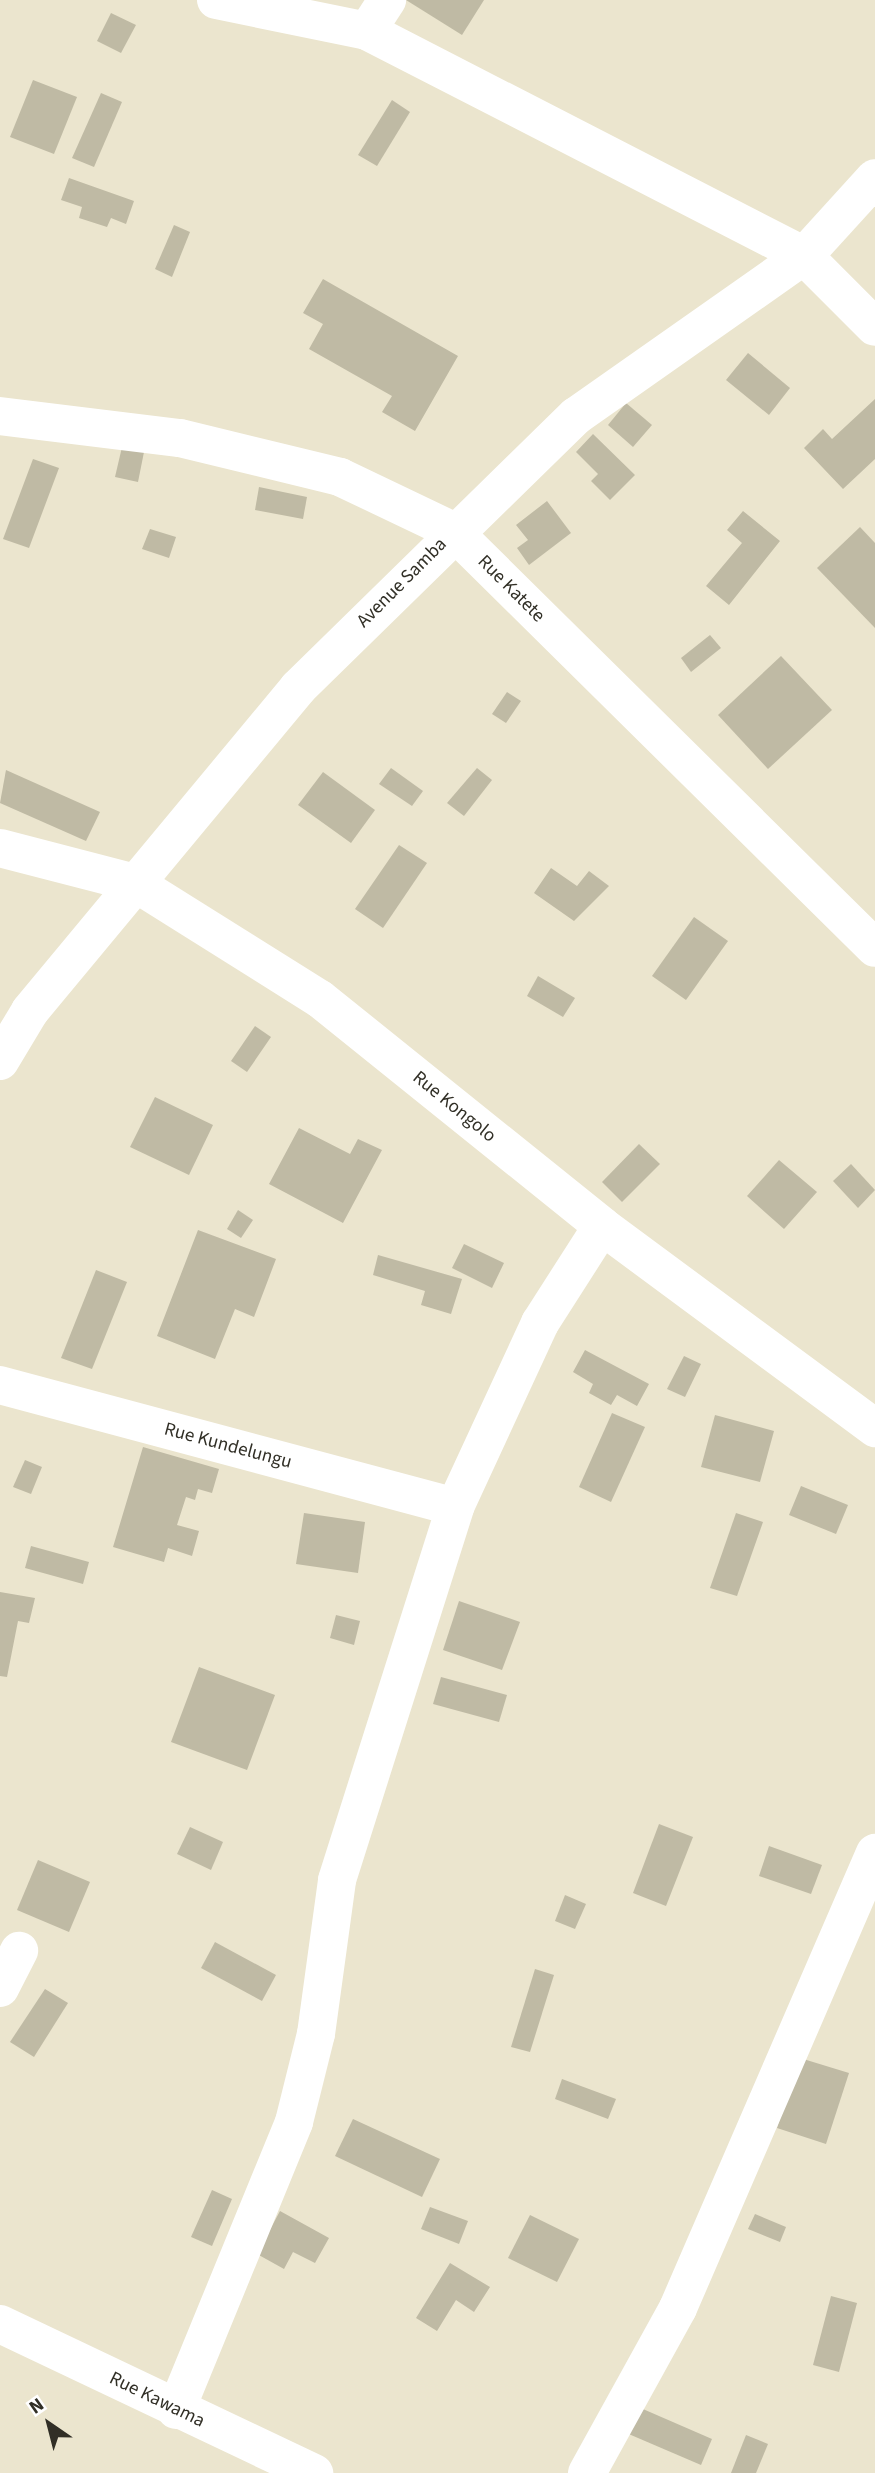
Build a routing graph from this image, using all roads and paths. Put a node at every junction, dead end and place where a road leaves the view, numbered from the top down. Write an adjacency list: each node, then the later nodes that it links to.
1 (216, 0): 2 (street)
2 (377, 15): 4 (street)
3 (875, 178): 4 (street, Avenue Samba)
4 (804, 256): 5 (street); 7 (street, Avenue Samba)
5 (875, 327)
6 (0, 416): 7 (street, Rue Katete)
7 (453, 531): 9 (street, Avenue Samba); 10 (street, Rue Katete)
8 (0, 848): 9 (street, Rue Kongolo)
9 (135, 883): 11 (street, Avenue Samba); 12 (street, Rue Kongolo)
10 (875, 948)
11 (0, 1060)
12 (602, 1226): 14 (street, Rue Kongolo); 15 (street)
13 (0, 1385): 15 (street, Rue Kundelungu)
14 (875, 1428)
15 (455, 1507): 20 (street)
16 (875, 1853): 22 (street)
17 (19, 1951): 18 (street)
18 (0, 1988)
19 (0, 2324): 20 (street, Rue Kawama)
20 (176, 2410): 21 (street, Rue Kawama)
21 (314, 2473)
22 (587, 2473)

